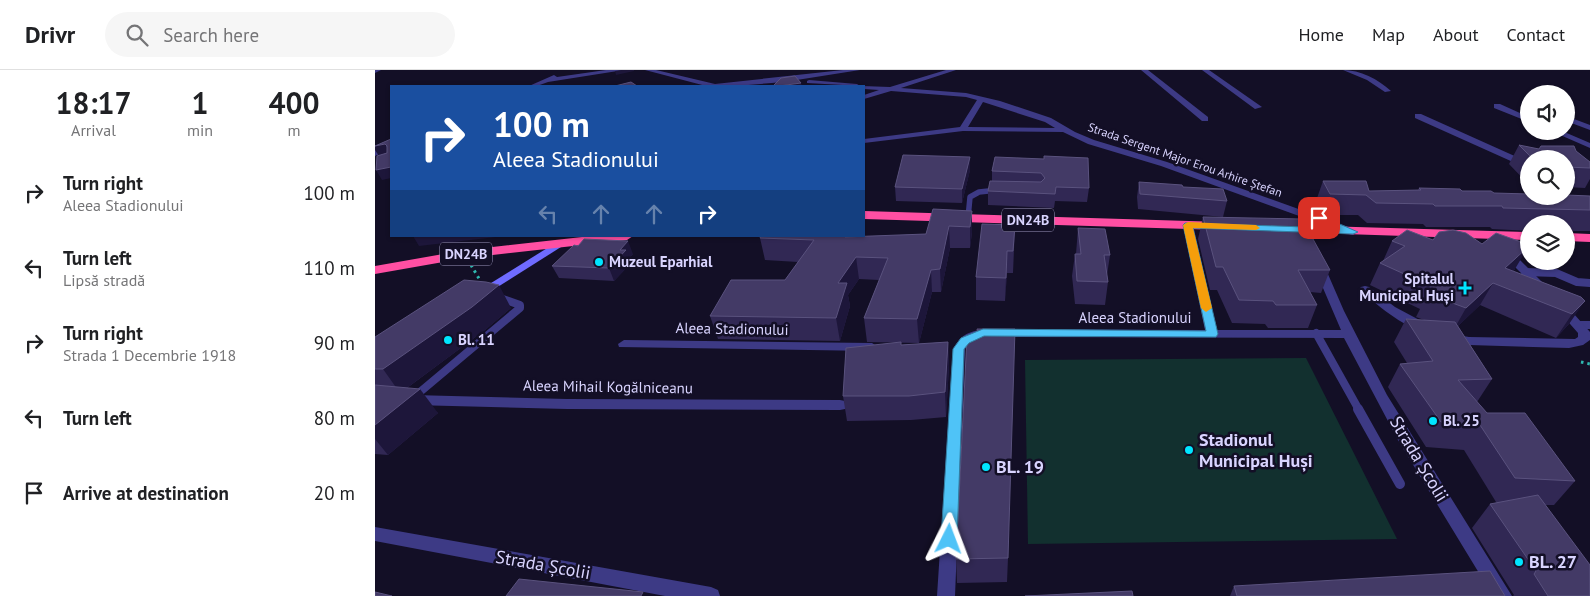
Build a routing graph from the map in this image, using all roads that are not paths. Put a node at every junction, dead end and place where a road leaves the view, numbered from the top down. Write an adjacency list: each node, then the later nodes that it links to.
1 (573, 70): 9 (street)
2 (621, 70): 9 (street)
3 (648, 70): 13 (street)
4 (857, 70): 10 (street)
5 (953, 70): 11 (street)
6 (1144, 70): 26 (street)
7 (1205, 70): 23 (street)
8 (1346, 70): 18 (street)
9 (547, 80): 12 (street)
10 (784, 80): 14 (street); 15 (street)
11 (915, 81): 17 (street); 19 (street)
12 (534, 85)
13 (710, 85)
14 (726, 85)
15 (845, 85)
16 (865, 87): 17 (street, Strada Sergent Major Erou Arhire Ștefan)
17 (887, 89): 19 (street, Strada Sergent Major Erou Arhire Ștefan); 20 (street)
18 (1387, 92)
19 (966, 95): 21 (street, Strada Sergent Major Erou Arhire Ștefan)
20 (865, 97)
21 (981, 99): 29 (street); 30 (street, Strada Sergent Major Erou Arhire Ștefan)
22 (1497, 106): 25 (street)
23 (1257, 107)
24 (1418, 116): 36 (street)
25 (1520, 116)
26 (1205, 119)
27 (1575, 122): 28 (street)
28 (1590, 128)
29 (963, 129): 30 (street); 32 (street)
30 (1065, 130): 43 (street, Strada Sergent Major Erou Arhire Ștefan)
31 (1575, 140): 34 (street)
32 (865, 141)
33 (390, 146): 35 (street)
34 (1590, 146)
35 (375, 153)
36 (1520, 161)
37 (1003, 190): 39 (lane)
38 (865, 215): 39 (highway, DN24B)
39 (968, 218): 40 (highway, DN24B)
40 (1188, 225): 41 (highway, DN24B); 59 (street)
41 (1237, 227)
42 (1276, 228): 43 (highway)
43 (1353, 232): 44 (highway)
44 (1490, 234): 45 (highway); 53 (street)
45 (1520, 236)
46 (569, 237): 50 (street)
47 (619, 237): 50 (highway, DN24B)
48 (1575, 237): 49 (highway)
49 (1590, 238)
50 (557, 245): 52 (highway, DN24B); 56 (main road)
51 (1315, 255): 60 (street, Strada Școlii)
52 (375, 270)
53 (1525, 272): 54 (lane); 57 (street)
54 (1590, 283)
55 (1365, 289): 57 (street)
56 (476, 296): 63 (lane)
57 (1585, 325)
58 (1316, 333): 59 (street, Aleea Stadionului); 60 (street, Aleea Stadionului); 65 (lane)
59 (1212, 334): 70 (street, Aleea Stadionului)
60 (1348, 334): 68 (street, Strada Școlii)
61 (624, 344): 62 (street, Aleea Stadionului)
62 (890, 348)
63 (407, 400): 64 (street, Aleea Mihail Kogălniceanu)
64 (840, 405)
65 (1400, 484)
66 (375, 534): 69 (street, Strada Școlii)
67 (1475, 584): 68 (street, Strada Școlii)
68 (1499, 589)
69 (711, 596)
70 (946, 596)

